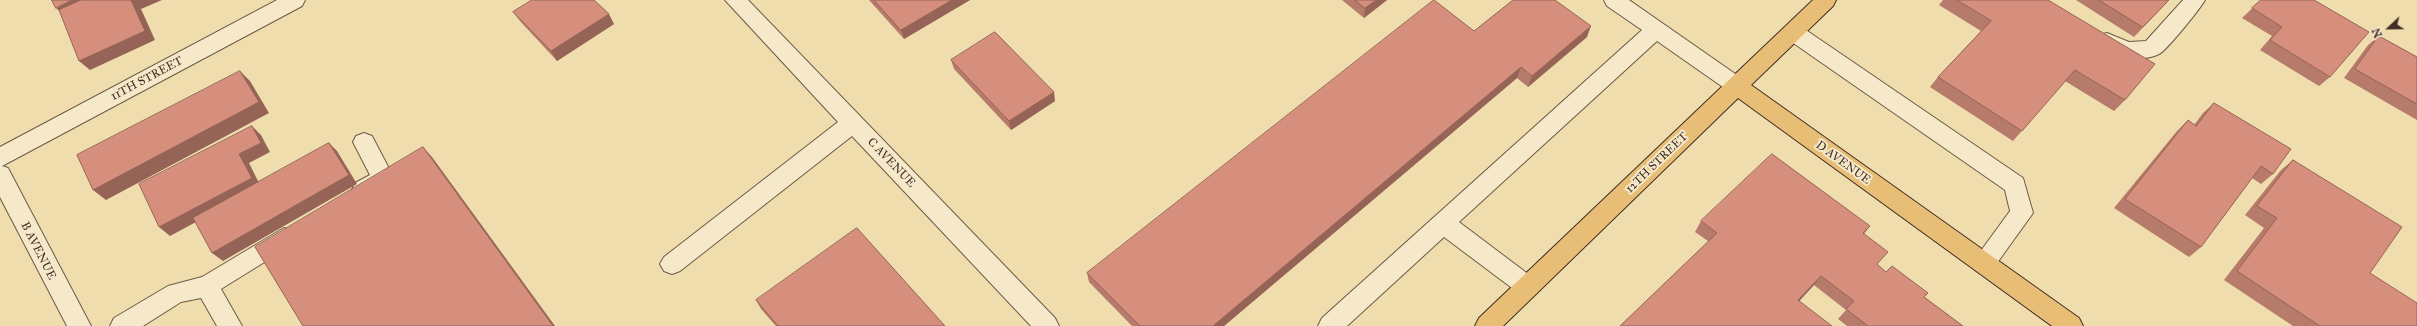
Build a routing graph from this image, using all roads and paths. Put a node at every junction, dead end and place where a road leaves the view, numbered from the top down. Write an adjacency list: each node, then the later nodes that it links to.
1 (295, 0): 12 (street, 11TH STREET)
2 (735, 0): 10 (street, C AVENUE)
3 (1614, 0): 6 (street, D AVENUE)
4 (1826, 0): 8 (main road, 12TH STREET)
5 (2195, 0): 7 (street)
6 (1656, 30): 9 (street, D AVENUE); 15 (street)
7 (2092, 30)
8 (1793, 32): 9 (main road, 12TH STREET); 17 (street)
9 (1737, 86): 17 (main road, D AVENUE); 20 (main road, 12TH STREET)
10 (853, 123): 18 (street); 24 (street, C AVENUE)
11 (364, 142): 14 (street)
12 (0, 158)
13 (0, 175): 21 (street, B AVENUE)
14 (343, 203)
15 (1443, 223): 20 (street); 25 (street)
16 (302, 228): 19 (street)
17 (1984, 263): 27 (main road, D AVENUE)
18 (672, 264)
19 (207, 286): 22 (street); 23 (street)
20 (1528, 287): 26 (main road, 12TH STREET)
21 (79, 326)
22 (122, 326)
23 (230, 326)
24 (1047, 326)
25 (1330, 326)
26 (1487, 326)
27 (2072, 326)

